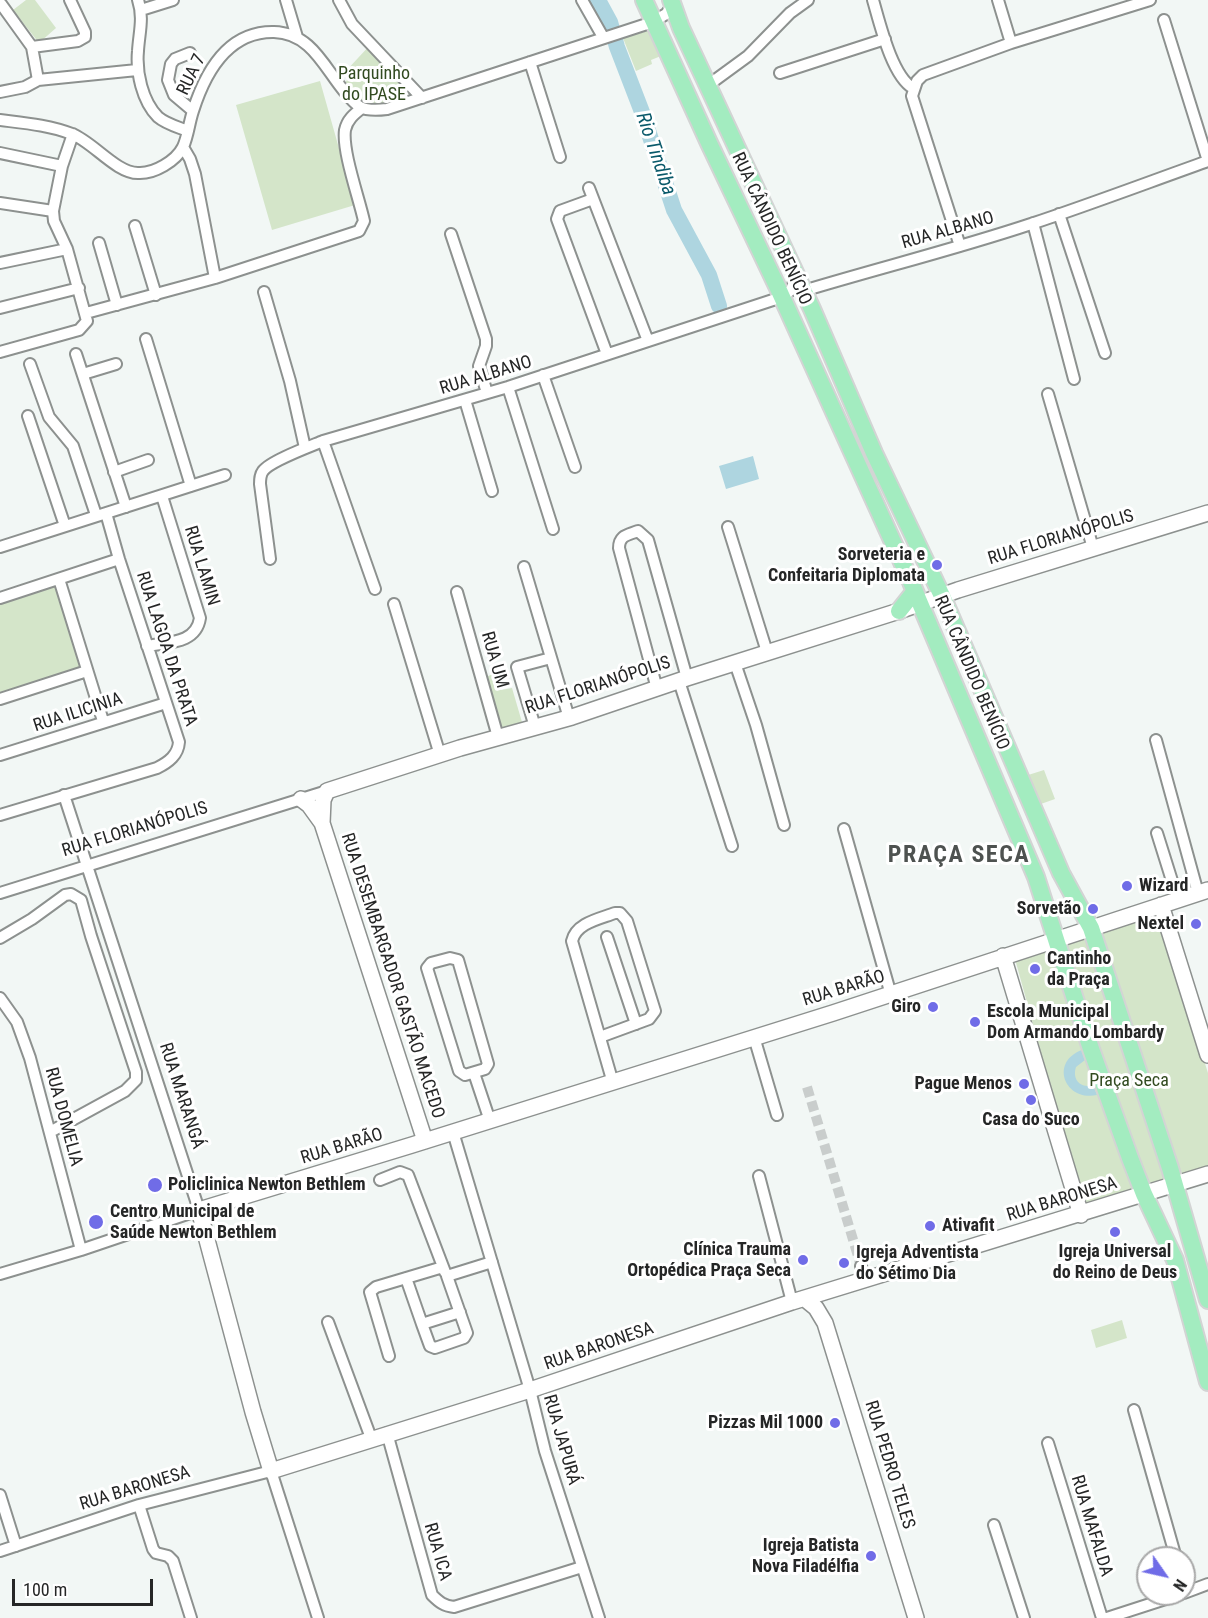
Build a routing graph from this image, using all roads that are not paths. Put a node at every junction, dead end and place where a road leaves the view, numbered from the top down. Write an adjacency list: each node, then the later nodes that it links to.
1 (70, 0): 20 (street)
2 (172, 0): 13 (street)
3 (286, 0): 17 (street)
4 (339, 0): 29 (street)
5 (582, 0): 16 (street)
6 (644, 0): 15 (main road, RUA CÂNDIDO BENÍCIO)
7 (808, 0): 26 (street)
8 (873, 0): 18 (street)
9 (998, 0): 19 (street)
10 (1150, 0): 19 (street)
11 (672, 2): 15 (street); 26 (main road, RUA CÂNDIDO BENÍCIO)
12 (3, 3): 20 (street)
13 (139, 5): 23 (street)
14 (1164, 20): 38 (street)
15 (653, 22): 16 (street); 57 (main road, RUA CÂNDIDO BENÍCIO)
16 (610, 35): 22 (street)
17 (297, 37): 30 (street); 31 (street, RUA 7)
18 (885, 39): 24 (street); 27 (street)
19 (1011, 43): 27 (street)
20 (32, 47): 25 (street)
21 (190, 53): 31 (street)
22 (530, 62): 29 (street); 37 (street)
23 (137, 70): 25 (street); 33 (street)
24 (780, 73)
25 (38, 80): 28 (street)
26 (707, 86): 53 (main road, RUA CÂNDIDO BENÍCIO)
27 (914, 88): 49 (street)
28 (0, 92)
29 (423, 98): 30 (street)
30 (362, 108): 52 (street)
31 (193, 111): 33 (street, RUA 7)
32 (0, 120): 34 (street)
33 (188, 131): 35 (street, RUA 7)
34 (73, 134): 35 (street); 39 (street)
35 (183, 147): 52 (street)
36 (0, 153): 39 (street)
37 (560, 157)
38 (1208, 161): 44 (street, RUA ALBANO)
39 (62, 166): 43 (street)
40 (589, 188): 41 (street)
41 (593, 199): 62 (street); 66 (street)
42 (0, 203): 43 (street)
43 (53, 211): 50 (street)
44 (1059, 214): 45 (street, RUA ALBANO); 64 (street)
45 (1033, 223): 49 (street, RUA ALBANO); 71 (street)
46 (135, 226): 56 (street)
47 (451, 234): 73 (street)
48 (99, 243): 58 (street)
49 (960, 246): 53 (street, RUA ALBANO)
50 (67, 249): 51 (street); 54 (street)
51 (0, 263)
52 (215, 278): 56 (street)
53 (800, 284): 57 (street); 100 (main road, RUA CÂNDIDO BENÍCIO)
54 (79, 288): 59 (street); 60 (street)
55 (264, 292): 78 (street)
56 (156, 295): 58 (street)
57 (782, 297): 62 (street, RUA ALBANO); 101 (main road, RUA CÂNDIDO BENÍCIO)
58 (117, 305): 60 (street)
59 (0, 308)
60 (86, 317): 63 (street)
61 (146, 339): 83 (street)
62 (648, 341): 66 (street, RUA ALBANO)
63 (0, 352)
64 (1106, 353)
65 (76, 354): 69 (street)
66 (607, 354): 70 (street, RUA ALBANO)
67 (30, 364): 88 (street, RUA LAGOA DA PRATA)
68 (116, 364): 69 (street)
69 (83, 374): 81 (street)
70 (543, 375): 72 (street, RUA ALBANO); 80 (street)
71 (1074, 379)
72 (508, 387): 73 (street, RUA ALBANO); 91 (street)
73 (487, 393): 75 (street, RUA ALBANO)
74 (1048, 394): 93 (street)
75 (465, 400): 77 (street, RUA ALBANO); 84 (street)
76 (28, 416): 89 (street)
77 (324, 441): 78 (street, RUA ALBANO); 98 (street)
78 (305, 448): 94 (street, RUA ALBANO)
79 (148, 460): 81 (street)
80 (575, 467)
81 (114, 472): 86 (street)
82 (225, 475): 83 (street)
83 (191, 486): 85 (street)
84 (492, 491)
85 (162, 496): 86 (street); 105 (street, RUA LAMIN)
86 (126, 507): 88 (street)
87 (1208, 513): 93 (street, RUA FLORIANÓPOLIS)
88 (101, 514): 89 (street); 95 (street, RUA LAGOA DA PRATA)
89 (65, 526): 92 (street)
90 (728, 527): 106 (street)
91 (553, 529)
92 (1, 544)
93 (1094, 548): 100 (street, RUA FLORIANÓPOLIS)
94 (270, 559)
95 (119, 560): 97 (street); 105 (street, RUA LAGOA DA PRATA)
96 (524, 567): 107 (street)
97 (59, 579): 102 (street); 109 (street)
98 (375, 589)
99 (457, 592): 117 (street, RUA UM)
100 (942, 596): 101 (street, RUA FLORIANÓPOLIS); 135 (main road, RUA CÂNDIDO BENÍCIO)
101 (918, 597): 104 (main road); 138 (main road, RUA CÂNDIDO BENÍCIO)
102 (0, 598)
103 (394, 604): 119 (street)
104 (899, 611): 106 (street, RUA FLORIANÓPOLIS)
105 (147, 646): 113 (street, RUA LAGOA DA PRATA)
106 (767, 652): 108 (street, RUA FLORIANÓPOLIS)
107 (551, 658): 114 (street); 116 (street)
108 (735, 663): 110 (street, RUA FLORIANÓPOLIS); 126 (street)
109 (87, 671): 112 (street); 115 (street)
110 (683, 679): 111 (street, RUA FLORIANÓPOLIS); 111 (street); 129 (street)
111 (657, 689): 114 (street, RUA FLORIANÓPOLIS)
112 (0, 699)
113 (166, 703): 115 (street, RUA ILICINIA); 122 (street, RUA LAGOA DA PRATA)
114 (569, 718): 116 (street, RUA FLORIANÓPOLIS)
115 (103, 721): 120 (street, RUA ILICINIA)
116 (535, 727): 117 (street, RUA FLORIANÓPOLIS)
117 (498, 737): 119 (street, RUA FLORIANÓPOLIS)
118 (1156, 740): 131 (street)
119 (440, 754): 121 (street, RUA FLORIANÓPOLIS)
120 (0, 755)
121 (327, 791): 123 (street, RUA FLORIANÓPOLIS); 125 (street, RUA DESEMBARGADOR GASTÃO MACEDO)
122 (64, 795): 124 (street, RUA LAGOA DA PRATA); 130 (street, RUA MARANGÁ)
123 (301, 799): 125 (street, RUA DESEMBARGADOR GASTÃO MACEDO); 130 (street, RUA FLORIANÓPOLIS)
124 (0, 815)
125 (322, 823): 152 (street, RUA DESEMBARGADOR GASTÃO MACEDO)
126 (784, 825)
127 (844, 829): 140 (street)
128 (1157, 833): 133 (street)
129 (732, 846)
130 (86, 866): 132 (street, RUA FLORIANÓPOLIS); 158 (street, RUA MARANGÁ)
131 (1203, 892): 133 (street, RUA BARÃO)
132 (0, 893)
133 (1178, 900): 134 (street, RUA BARÃO)
134 (1161, 905): 135 (street, RUA BARÃO); 145 (street)
135 (1091, 928): 138 (street, RUA BARÃO); 156 (main road, RUA CÂNDIDO BENÍCIO)
136 (607, 937): 142 (street)
137 (0, 938): 150 (street)
138 (1055, 939): 139 (street, RUA BARÃO); 157 (main road, RUA CÂNDIDO BENÍCIO)
139 (1003, 956): 140 (street, RUA BARÃO); 159 (street)
140 (891, 995): 144 (street, RUA BARÃO)
141 (0, 998): 150 (street, RUA DOMELIA)
142 (636, 1024): 143 (street); 143 (street)
143 (600, 1037): 147 (street)
144 (754, 1037): 147 (street, RUA BARÃO); 148 (street)
145 (1208, 1055)
146 (474, 1073): 146 (street); 149 (street)
147 (613, 1083): 149 (street, RUA BARÃO)
148 (777, 1115)
149 (490, 1121): 151 (street, RUA BARÃO)
150 (50, 1132): 160 (street, RUA DOMELIA)
151 (453, 1132): 152 (street, RUA BARÃO); 161 (street, RUA JAPURÁ)
152 (425, 1142): 158 (street, RUA BARÃO)
153 (1208, 1174): 156 (street, RUA BARONESA)
154 (759, 1176): 166 (street)
155 (380, 1180): 162 (street)
156 (1175, 1185): 157 (street, RUA BARONESA); 167 (main road, RUA CÂNDIDO BENÍCIO)
157 (1144, 1194): 159 (street, RUA BARONESA); 173 (main road, RUA CÂNDIDO BENÍCIO)
158 (199, 1210): 160 (street, RUA BARÃO); 179 (street, RUA MARANGÁ)
159 (1082, 1215): 165 (street, RUA BARONESA)
160 (81, 1250): 163 (street, RUA BARÃO)
161 (492, 1262): 162 (street); 174 (street, RUA JAPURÁ)
162 (445, 1272): 164 (street); 168 (street)
163 (0, 1274)
164 (406, 1278): 171 (street); 172 (street)
165 (833, 1290): 166 (street, RUA BARONESA); 170 (street, RUA PEDRO TELES)
166 (799, 1300): 170 (street, RUA PEDRO TELES); 174 (street, RUA BARONESA)
167 (1208, 1300)
168 (460, 1312): 171 (street); 171 (street)
169 (328, 1322): 177 (street)
170 (825, 1323): 191 (street, RUA PEDRO TELES)
171 (422, 1324)
172 (389, 1356)
173 (1208, 1382)
174 (530, 1390): 176 (street, RUA BARONESA); 186 (street, RUA JAPURÁ)
175 (1134, 1410): 184 (street)
176 (387, 1433): 177 (street, RUA BARONESA); 186 (street, RUA ICA)
177 (371, 1438): 179 (street, RUA BARONESA)
178 (1048, 1443): 193 (street, RUA MAFALDA)
179 (271, 1471): 181 (street, RUA BARONESA); 189 (street, RUA MARANGÁ)
180 (0, 1496): 183 (street)
181 (139, 1505): 183 (street, RUA BARONESA); 188 (street)
182 (994, 1525): 192 (street)
183 (16, 1546): 185 (street, RUA BARONESA)
184 (1173, 1546)
185 (0, 1551)
186 (582, 1567): 190 (street, RUA JAPURÁ)
187 (1141, 1606): 193 (street)
188 (191, 1618)
189 (318, 1618)
190 (599, 1618)
191 (916, 1618)
192 (1024, 1618)
193 (1104, 1618)

